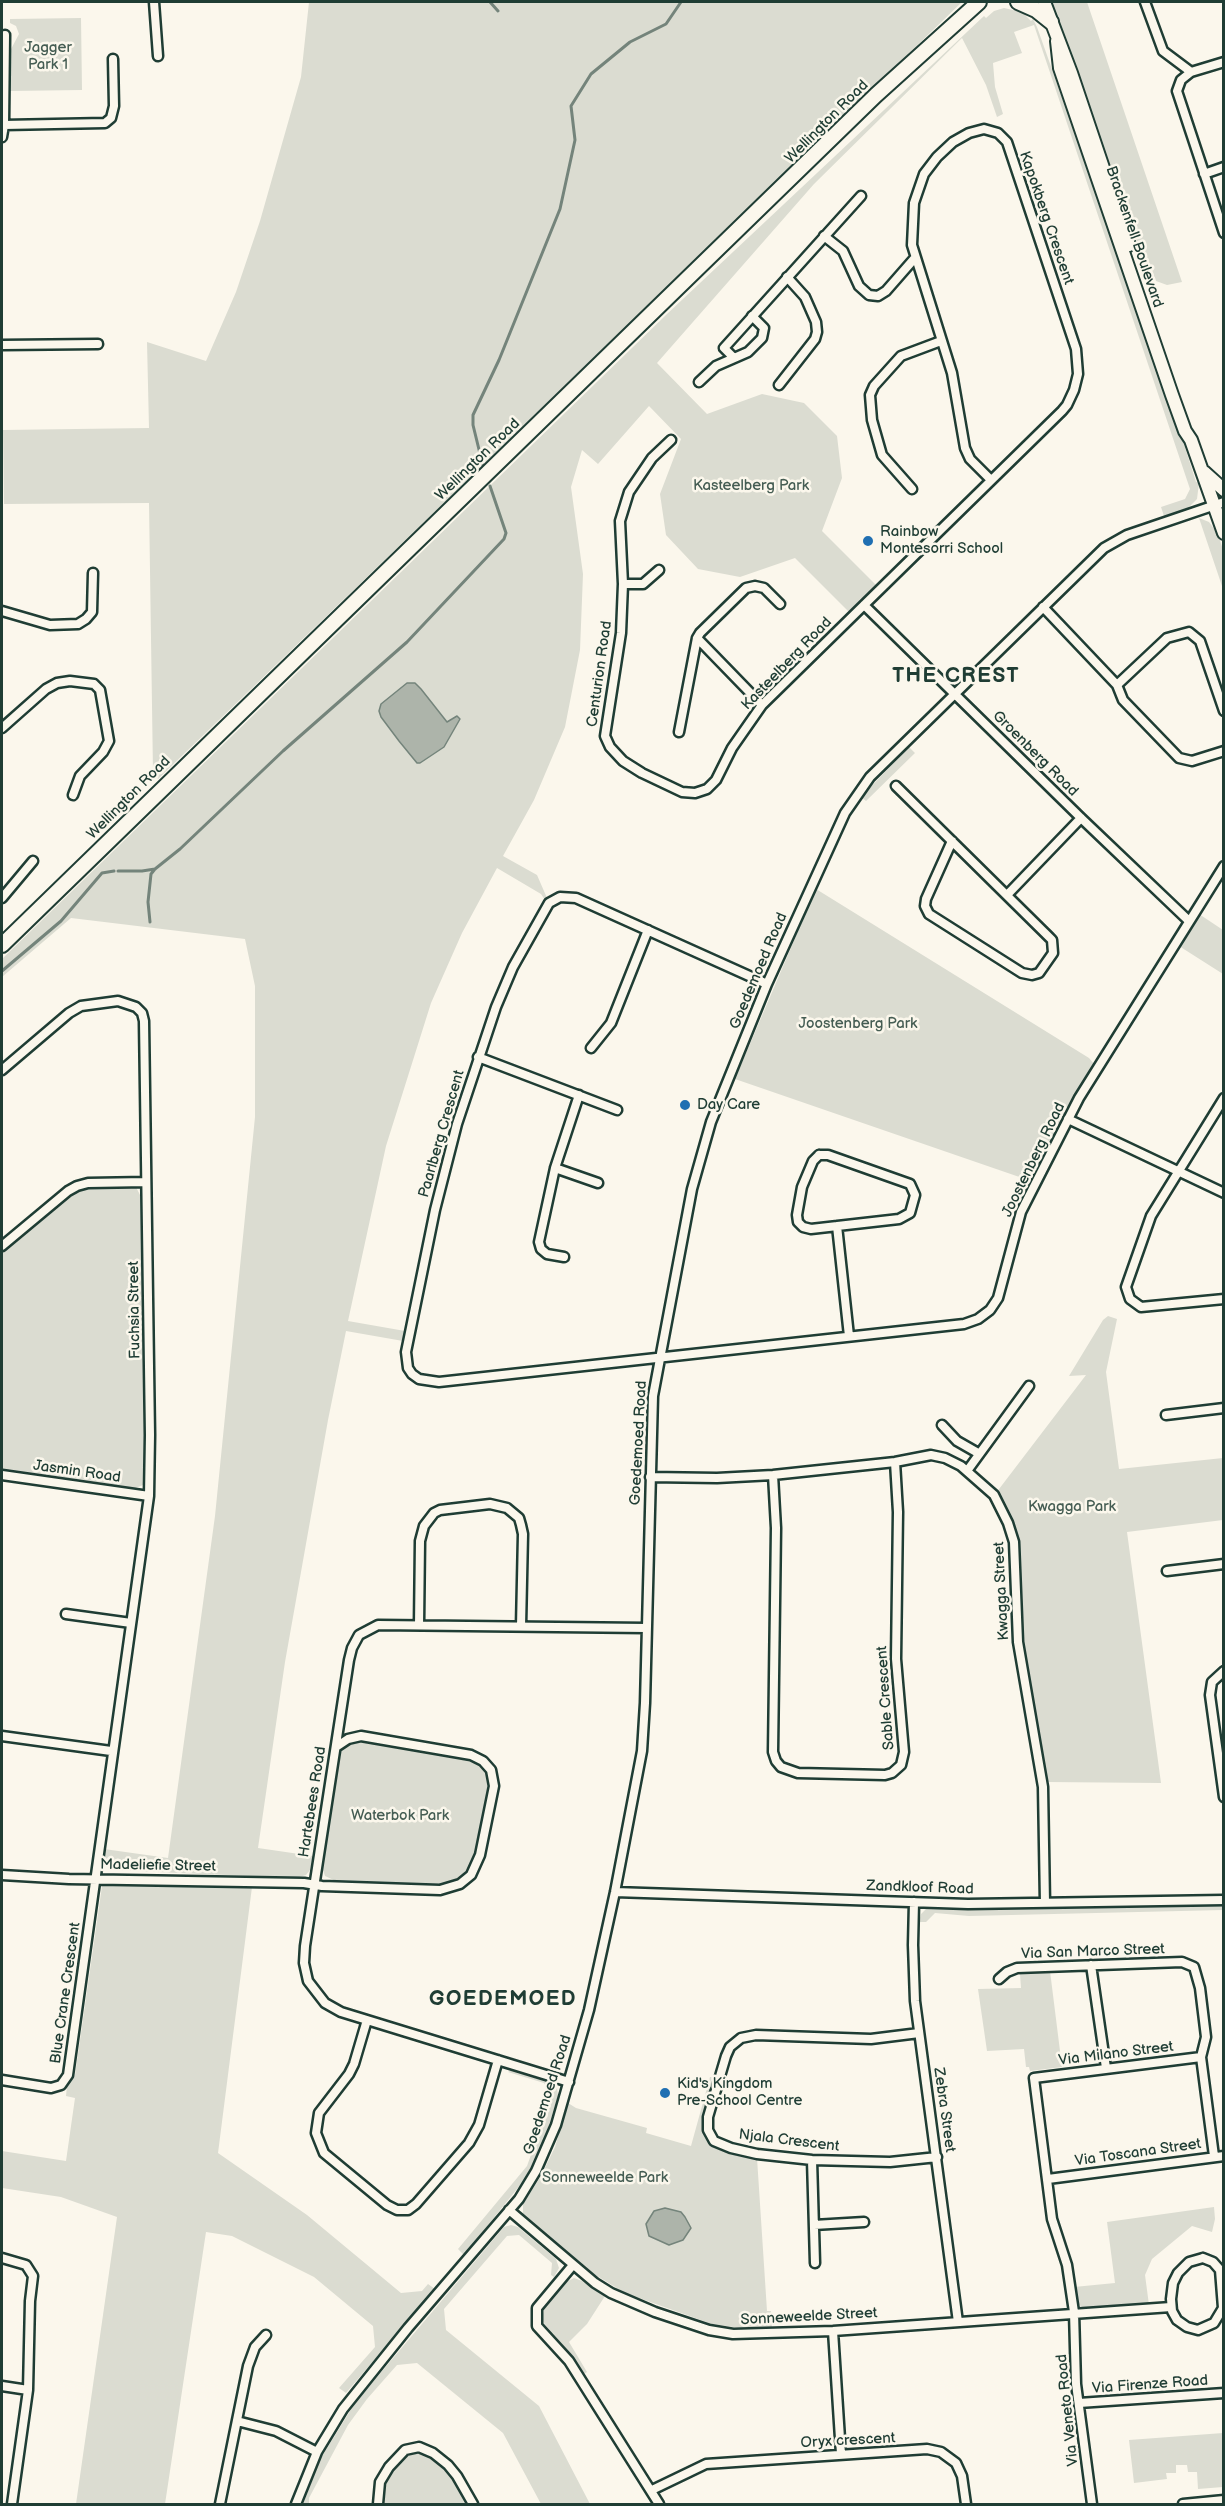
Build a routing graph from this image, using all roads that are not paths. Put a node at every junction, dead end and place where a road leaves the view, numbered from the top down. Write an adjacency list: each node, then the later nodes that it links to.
1 (154, 2): 9 (street)
2 (985, 2): 6 (main road, Wellington Road)
3 (1018, 2): 7 (main road)
4 (1044, 2): 7 (street, Brackenfell Boulevard)
5 (1145, 2): 12 (street)
6 (975, 6): 62 (main road, Wellington Road)
7 (1051, 22): 30 (street, Brackenfell Boulevard)
8 (6, 35): 13 (street)
9 (158, 56)
10 (113, 59): 13 (street)
11 (1224, 62): 12 (street)
12 (1191, 72): 16 (street)
13 (4, 125): 14 (street)
14 (2, 137)
15 (1224, 167): 16 (street)
16 (1204, 174): 18 (street)
17 (861, 196): 19 (street)
18 (1224, 233)
19 (824, 236): 20 (street); 21 (street)
20 (914, 259): 23 (street, Kapokberg Crescent); 31 (street, Kapokberg Crescent)
21 (788, 278): 22 (street); 28 (street)
22 (752, 316): 26 (street); 26 (street)
23 (941, 341): 31 (street, Kapokberg Crescent); 32 (street)
24 (98, 344): 25 (street)
25 (2, 345)
26 (734, 358): 27 (street)
27 (699, 382)
28 (779, 385)
29 (672, 440): 38 (street, Centurion Road)
30 (1201, 469): 33 (street); 34 (street, Brackenfell Boulevard)
31 (991, 480): 40 (street, Kapokberg Crescent)
32 (912, 489)
33 (1224, 490)
34 (1219, 504): 35 (street, Brackenfell Boulevard); 41 (street, Goedemoed Road)
35 (1224, 533)
36 (659, 570): 38 (street)
37 (93, 573): 42 (street)
38 (623, 584): 51 (street, Centurion Road)
39 (780, 604): 43 (street)
40 (864, 605): 45 (street, Groenberg Road); 46 (street, Kasteelberg Road)
41 (1043, 607): 44 (street); 45 (street, Goedemoed Road)
42 (2, 611)
43 (697, 638): 46 (street); 49 (street)
44 (1117, 686): 47 (street); 50 (street)
45 (955, 694): 54 (street, Groenberg Road); 63 (street, Goedemoed Road)
46 (762, 705): 51 (street, Kasteelberg Road)
47 (1224, 711)
48 (2, 728): 53 (street)
49 (679, 732)
50 (1224, 751)
51 (623, 760)
52 (896, 786): 55 (street)
53 (74, 795)
54 (1081, 818): 58 (street); 60 (street, Groenberg Road)
55 (952, 841): 58 (street); 58 (street)
56 (33, 861): 59 (street)
57 (1224, 866): 60 (street, Joostenberg Road)
58 (1007, 895)
59 (2, 898)
60 (1189, 921): 70 (street, Joostenberg Road)
61 (648, 930): 63 (street, Paarlberg Crescent); 64 (street); 65 (street, Paarlberg Crescent)
62 (2, 945)
63 (767, 984): 81 (street, Goedemoed Road)
64 (591, 1048)
65 (478, 1057): 67 (street); 81 (street, Paarlberg Crescent)
66 (2, 1070): 73 (street, Fuchsia Street)
67 (579, 1095): 69 (street); 71 (street)
68 (1224, 1098): 72 (street)
69 (617, 1110)
70 (1068, 1119): 72 (street); 80 (street, Joostenberg Road)
71 (555, 1168): 74 (street); 78 (street)
72 (1179, 1171): 75 (street); 79 (street)
73 (146, 1182): 77 (street); 92 (street, Fuchsia Street)
74 (598, 1183)
75 (1224, 1193)
76 (837, 1226): 76 (street); 80 (street)
77 (2, 1246)
78 (564, 1257)
79 (1224, 1299)
80 (849, 1336): 81 (street, Joostenberg Road)
81 (659, 1356): 91 (street, Goedemoed Road)
82 (1029, 1386): 86 (street)
83 (1224, 1408): 84 (street)
84 (1166, 1415)
85 (942, 1425): 86 (street)
86 (978, 1453): 88 (street)
87 (895, 1462): 88 (street, Kwagga Street); 89 (street, Kwagga Street); 89 (street, Sable Crescent)
88 (967, 1471): 112 (street, Kwagga Street)
89 (773, 1474): 91 (street, Kwagga Street)
90 (2, 1475): 92 (street, Jasmin Road)
91 (650, 1477): 99 (street, Goedemoed Road)
92 (148, 1496): 96 (street, Fuchsia Street)
93 (1224, 1564): 94 (street)
94 (1167, 1570)
95 (66, 1614): 96 (street)
96 (131, 1623): 103 (street, Fuchsia Street)
97 (419, 1624): 98 (street, Hartebees Road); 98 (street); 102 (street, Hartebees Road)
98 (521, 1626): 99 (street, Hartebees Road)
99 (646, 1628): 109 (street, Goedemoed Road)
100 (1224, 1671): 104 (street)
101 (2, 1736): 103 (street)
102 (336, 1747): 108 (street, Hartebees Road); 108 (street, Madeliefie Street)
103 (111, 1751): 107 (street, Fuchsia Street)
104 (1222, 1779): 105 (street)
105 (1224, 1797)
106 (2, 1875): 107 (street, Madeliefie Street)
107 (95, 1878): 108 (street, Madeliefie Street); 122 (street, Blue Crane Crescent)
108 (314, 1885): 116 (street, Hartebees Road)
109 (615, 1892): 111 (street, Zandkloof Road); 123 (street, Goedemoed Road)
110 (1224, 1900): 112 (street, Zandkloof Road)
111 (914, 1902): 112 (street, Zandkloof Road); 117 (street, Zebra Street)
112 (1045, 1903)
113 (1091, 1965): 114 (street, Via San Marco Street); 115 (street, Via San Marco Street); 120 (street)
114 (1190, 1965): 118 (street, Via Toscana Street)
115 (999, 1979)
116 (367, 2020): 119 (street, Hartebees Road); 119 (street)
117 (919, 2033): 125 (street, Zebra Street); 126 (street, Njala Crescent)
118 (1201, 2057): 120 (street, Via Milano Street); 124 (street, Via Toscana Street)
119 (498, 2060): 123 (street, Hartebees Road)
120 (1106, 2068): 121 (street, Via Milano Street)
121 (1034, 2078): 127 (street, Via Veneto Road)
122 (2, 2080)
123 (569, 2082): 128 (street, Goedemoed Road)
124 (1219, 2156): 127 (street, Via Toscana Street)
125 (937, 2157): 126 (street, Njala Crescent); 136 (street, Zebra Street)
126 (812, 2160): 130 (street)
127 (1048, 2179): 135 (street, Via Veneto Road)
128 (509, 2210): 133 (street, Sonneweelde Street); 144 (street, Goedemoed Road)
129 (864, 2222): 130 (street)
130 (814, 2225): 132 (street)
131 (2, 2258): 140 (street)
132 (815, 2262)
133 (573, 2265): 137 (street, Sonneweelde Street); 146 (street)
134 (1171, 2307): 134 (street); 135 (street, Sonneweelde Street)
135 (1074, 2313): 136 (street, Sonneweelde Street); 142 (street, Via Veneto Road)
136 (958, 2322): 137 (street, Sonneweelde Street)
137 (833, 2331): 145 (street)
138 (266, 2335): 143 (street)
139 (2, 2386): 140 (street)
140 (28, 2390): 148 (street)
141 (1224, 2393): 142 (street, Via Firenze Road)
142 (1079, 2403): 155 (street, Via Veneto Road)
143 (237, 2421): 144 (street); 149 (street)
144 (317, 2452): 150 (street, Goedemoed Road)
145 (842, 2454): 146 (street, Oryx crescent); 154 (street, Oryx crescent)
146 (652, 2490): 153 (street)
147 (1224, 2500): 156 (street)
148 (12, 2505)
149 (220, 2505)
150 (297, 2505)
151 (378, 2505): 152 (street)
152 (473, 2505)
153 (659, 2505)
154 (966, 2505)
155 (1092, 2505)
156 (1183, 2505)

